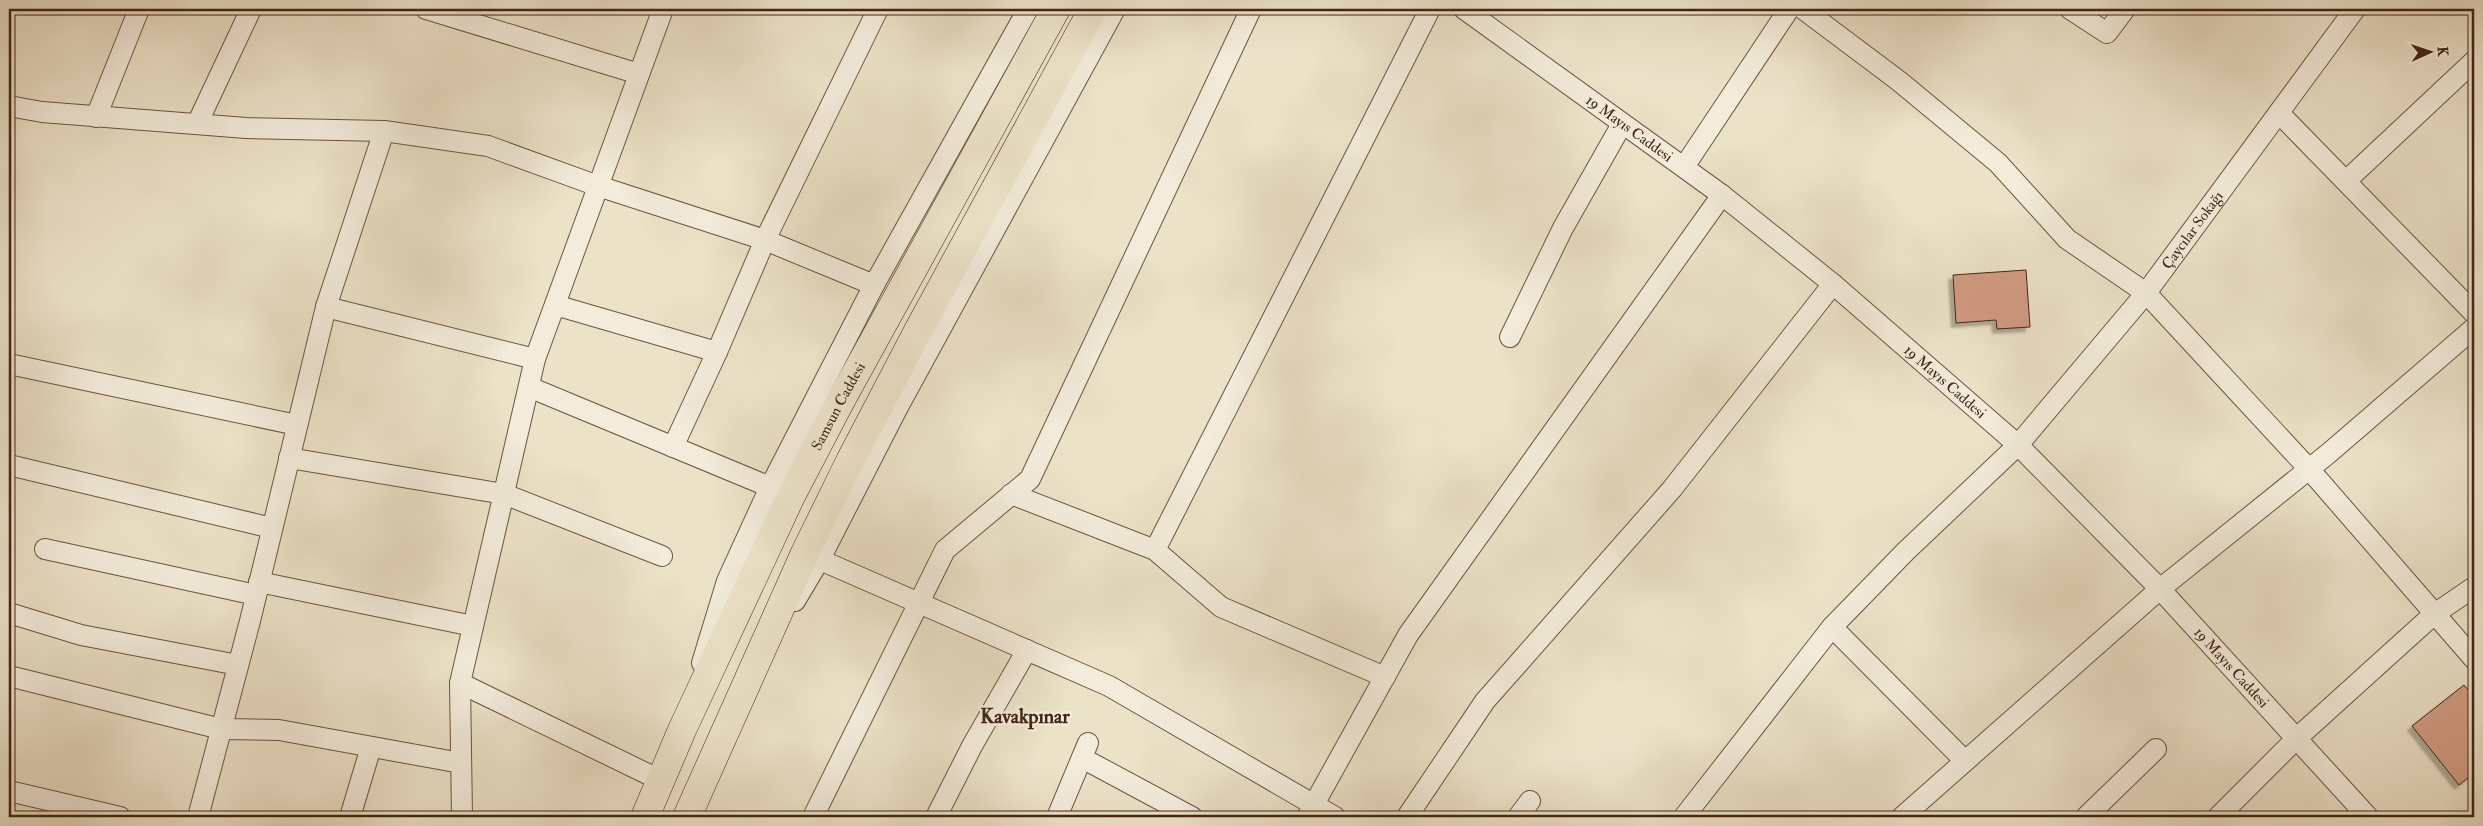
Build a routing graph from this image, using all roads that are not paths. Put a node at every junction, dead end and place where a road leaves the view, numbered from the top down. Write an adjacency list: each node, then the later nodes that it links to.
1 (139, 9): 22 (street)
2 (251, 9): 23 (street)
3 (426, 9): 19 (street)
4 (663, 9): 19 (street)
5 (878, 9): 30 (street)
6 (1028, 9): 32 (street)
7 (1056, 9): 72 (highway, Samsun Caddesi)
8 (1093, 9): 56 (highway)
9 (1115, 9): 56 (street)
10 (1251, 9): 51 (street)
11 (1430, 9): 54 (street)
12 (1464, 9): 24 (street, 19 Mayıs Caddesi)
13 (1789, 9): 26 (street)
14 (1803, 9): 33 (street)
15 (2070, 9): 16 (street)
16 (2125, 9)
17 (2355, 9): 21 (street, Çaycılar Sokağı)
18 (2474, 61): 27 (street)
19 (639, 74): 28 (street)
20 (9, 106): 22 (street)
21 (2279, 113): 27 (street); 33 (street, Çaycılar Sokağı)
22 (96, 116): 23 (street)
23 (197, 124): 25 (street)
24 (1622, 124): 26 (street, 19 Mayıs Caddesi); 38 (street)
25 (384, 131): 28 (street); 35 (street)
26 (1684, 167): 29 (street, 19 Mayıs Caddesi)
27 (2346, 181): 36 (street)
28 (598, 186): 30 (street); 34 (street)
29 (1722, 195): 31 (street, 19 Mayıs Caddesi); 69 (street)
30 (764, 240): 32 (street); 39 (street)
31 (1833, 284): 44 (street, 19 Mayıs Caddesi); 92 (street)
32 (874, 285): 49 (street)
33 (2146, 293): 44 (street, Çaycılar Sokağı); 48 (street)
34 (555, 305): 39 (street); 40 (street)
35 (326, 306): 40 (street); 43 (street)
36 (2474, 313)
37 (2474, 328): 48 (street)
38 (1510, 337)
39 (717, 352): 45 (street)
40 (535, 359): 42 (street)
41 (9, 364): 43 (street)
42 (529, 387): 45 (street); 50 (street)
43 (297, 424): 46 (street)
44 (2018, 445): 59 (street, 19 Mayıs Caddesi); 64 (street, Çaycılar Sokağı)
45 (673, 447): 49 (street)
46 (289, 458): 50 (street); 52 (street)
47 (9, 465): 52 (street)
48 (2308, 469): 59 (street); 62 (street)
49 (770, 487): 72 (street)
50 (504, 494): 55 (street); 63 (street)
51 (1011, 494): 54 (street); 60 (street)
52 (272, 528): 58 (street)
53 (45, 549): 58 (street)
54 (1155, 550): 69 (street)
55 (662, 556)
56 (813, 556): 60 (street); 86 (highway)
57 (2474, 587): 62 (street)
58 (258, 589): 63 (street); 67 (street)
59 (2160, 589): 73 (street, 19 Mayıs Caddesi); 76 (street)
60 (919, 604): 65 (street); 87 (street)
61 (9, 613): 67 (street)
62 (2433, 615): 66 (street); 73 (street)
63 (473, 626): 70 (street)
64 (1832, 627): 76 (street); 93 (street, Çaycılar Sokağı)
65 (1027, 650): 80 (street); 88 (street)
66 (2474, 659)
67 (238, 665): 71 (street)
68 (9, 676): 71 (street)
69 (1384, 677): 80 (street)
70 (460, 683): 77 (street); 78 (street)
71 (221, 729): 74 (street); 82 (street)
72 (682, 730): 78 (highway, Samsun Caddesi)
73 (2297, 738): 96 (street); 97 (street, 19 Mayıs Caddesi)
74 (371, 747): 77 (street); 83 (street)
75 (2156, 749): 95 (street)
76 (1965, 761): 94 (street)
77 (461, 763): 84 (street)
78 (660, 780): 85 (highway, Samsun Caddesi)
79 (9, 791): 81 (street)
80 (1310, 811): 91 (street)
81 (120, 817)
82 (198, 817)
83 (350, 817)
84 (462, 817)
85 (645, 817)
86 (687, 817)
87 (813, 817)
88 (936, 817)
89 (1057, 817): 90 (street)
90 (1192, 817)
91 (1335, 817)
92 (1407, 817)
93 (1684, 817)
94 (1902, 817)
95 (2086, 817)
96 (2218, 817)
97 (2368, 817)

